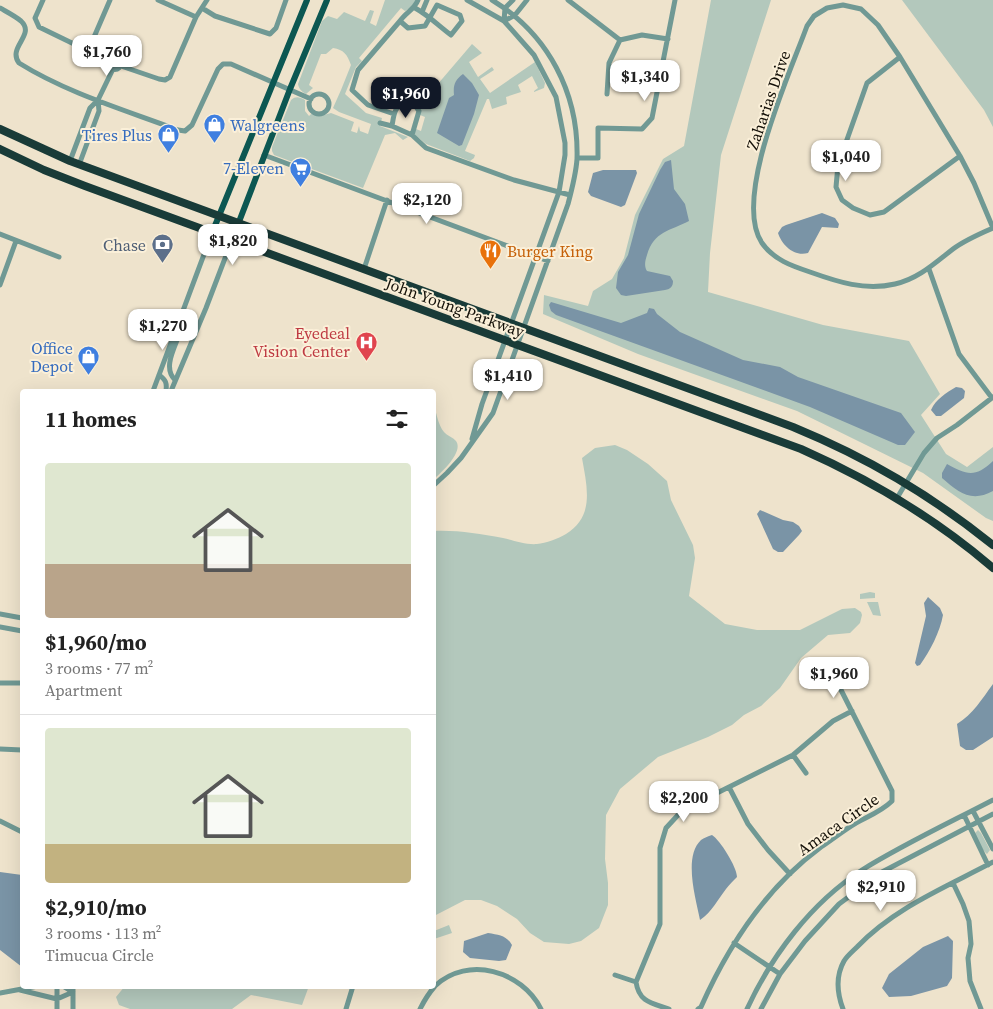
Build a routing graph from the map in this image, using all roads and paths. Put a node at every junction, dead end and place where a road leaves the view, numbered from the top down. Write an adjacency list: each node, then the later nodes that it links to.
1 (43, 0): 28 (street)
2 (110, 0): 28 (street)
3 (158, 0): 22 (street)
4 (207, 0): 17 (street)
5 (286, 0): 17 (street)
6 (307, 0): 33 (main road)
7 (327, 0): 34 (main road)
8 (418, 0): 18 (street)
9 (427, 0): 20 (street)
10 (467, 0): 25 (street)
11 (492, 0): 19 (street)
12 (513, 0): 19 (street)
13 (527, 0): 21 (street)
14 (568, 0): 27 (street)
15 (675, 0): 26 (street)
16 (0, 8): 37 (street)
17 (202, 8): 22 (street)
18 (415, 8): 20 (street); 24 (street)
19 (505, 8): 21 (street); 25 (street)
20 (422, 12): 23 (street)
21 (515, 15): 25 (street); 46 (street)
22 (196, 17): 31 (street)
23 (430, 19): 23 (street); 24 (street)
24 (400, 20): 38 (street)
25 (504, 21): 49 (street)
26 (668, 39): 27 (street); 46 (street)
27 (620, 40): 35 (street)
28 (88, 51): 30 (street)
29 (900, 57): 45 (street, Zaharias Drive); 45 (street); 63 (street, Zaharias Drive)
30 (111, 62): 31 (street); 32 (street)
31 (121, 66): 32 (street)
32 (113, 69): 37 (street)
33 (273, 81): 34 (street); 37 (street); 52 (main road)
34 (290, 90): 36 (street); 44 (main road)
35 (607, 94)
36 (311, 98): 36 (street)
37 (98, 100): 47 (street); 48 (street)
38 (394, 114): 40 (street); 42 (street)
39 (380, 123): 40 (street)
40 (392, 126): 42 (street)
41 (0, 129): 47 (highway, John Young Parkway)
42 (412, 135): 49 (street)
43 (0, 149): 55 (highway, John Young Parkway)
44 (264, 155): 51 (street); 53 (main road)
45 (960, 156): 54 (street, Zaharias Drive)
46 (577, 158): 50 (street)
47 (70, 161): 48 (highway, John Young Parkway)
48 (79, 164): 52 (highway, John Young Parkway)
49 (559, 192): 50 (street); 59 (street)
50 (570, 195): 61 (street)
51 (387, 200): 59 (street); 62 (street)
52 (219, 216): 53 (highway, John Young Parkway); 55 (main road)
53 (238, 223): 57 (main road); 62 (highway, John Young Parkway)
54 (993, 228): 63 (street, Zaharias Drive)
55 (212, 233): 57 (highway, John Young Parkway); 65 (street)
56 (0, 234): 58 (street)
57 (232, 240): 68 (highway, John Young Parkway); 71 (street)
58 (16, 241): 60 (street); 64 (street)
59 (537, 256): 61 (street); 66 (street)
60 (59, 257)
61 (548, 260): 67 (street)
62 (364, 269): 66 (highway, John Young Parkway)
63 (929, 269): 76 (street)
64 (0, 283)
65 (183, 314): 70 (street); 71 (street)
66 (511, 323): 67 (highway, John Young Parkway); 68 (street)
67 (524, 328): 69 (street); 80 (highway, John Young Parkway)
68 (506, 340): 69 (highway, John Young Parkway); 75 (street)
69 (518, 344): 77 (street); 81 (highway, John Young Parkway)
70 (159, 375): 72 (street); 73 (street)
71 (175, 380): 74 (street)
72 (154, 389)
73 (166, 389)
74 (172, 389)
75 (485, 397): 77 (street); 78 (street)
76 (992, 397): 80 (street)
77 (493, 413): 78 (street)
78 (470, 444): 79 (street)
79 (436, 483)
80 (907, 483): 81 (street); 82 (highway, John Young Parkway)
81 (897, 498): 83 (highway, John Young Parkway)
82 (993, 545)
83 (993, 568)
84 (0, 614): 85 (street)
85 (20, 618)
86 (0, 627): 87 (street)
87 (20, 631)
88 (829, 676): 91 (street, Amaca Circle)
89 (20, 683): 90 (street)
90 (0, 684)
91 (852, 711): 94 (street); 107 (street, Amaca Circle)
92 (0, 749): 93 (street)
93 (20, 750)
94 (793, 755): 95 (street); 96 (street)
95 (806, 773)
96 (729, 787): 107 (street); 113 (street)
97 (993, 800): 98 (street)
98 (973, 810): 100 (street); 102 (street)
99 (993, 814): 102 (street)
100 (964, 815): 103 (street); 110 (street)
101 (0, 821): 104 (street)
102 (979, 822): 103 (street); 105 (street)
103 (969, 826): 106 (street); 111 (street)
104 (20, 831)
105 (993, 849)
106 (990, 863): 108 (street)
107 (790, 874): 109 (street, Amaca Circle)
108 (953, 883): 132 (street); 133 (street)
109 (734, 943): 110 (street); 129 (street, Amaca Circle)
110 (770, 966): 111 (street); 130 (street)
111 (780, 974): 131 (street)
112 (615, 975): 113 (street)
113 (636, 982): 128 (street)
114 (436, 985): 127 (street)
115 (24, 989): 120 (street)
116 (57, 989): 122 (street)
117 (73, 989): 122 (street); 124 (street)
118 (352, 989): 125 (street)
119 (433, 989): 126 (street)
120 (20, 990): 121 (street); 122 (street)
121 (0, 993)
122 (57, 999): 123 (street)
123 (57, 1009)
124 (73, 1009)
125 (346, 1009)
126 (420, 1009)
127 (541, 1009)
128 (669, 1009)
129 (698, 1009)
130 (747, 1009)
131 (761, 1009)
132 (843, 1009)
133 (981, 1009)

